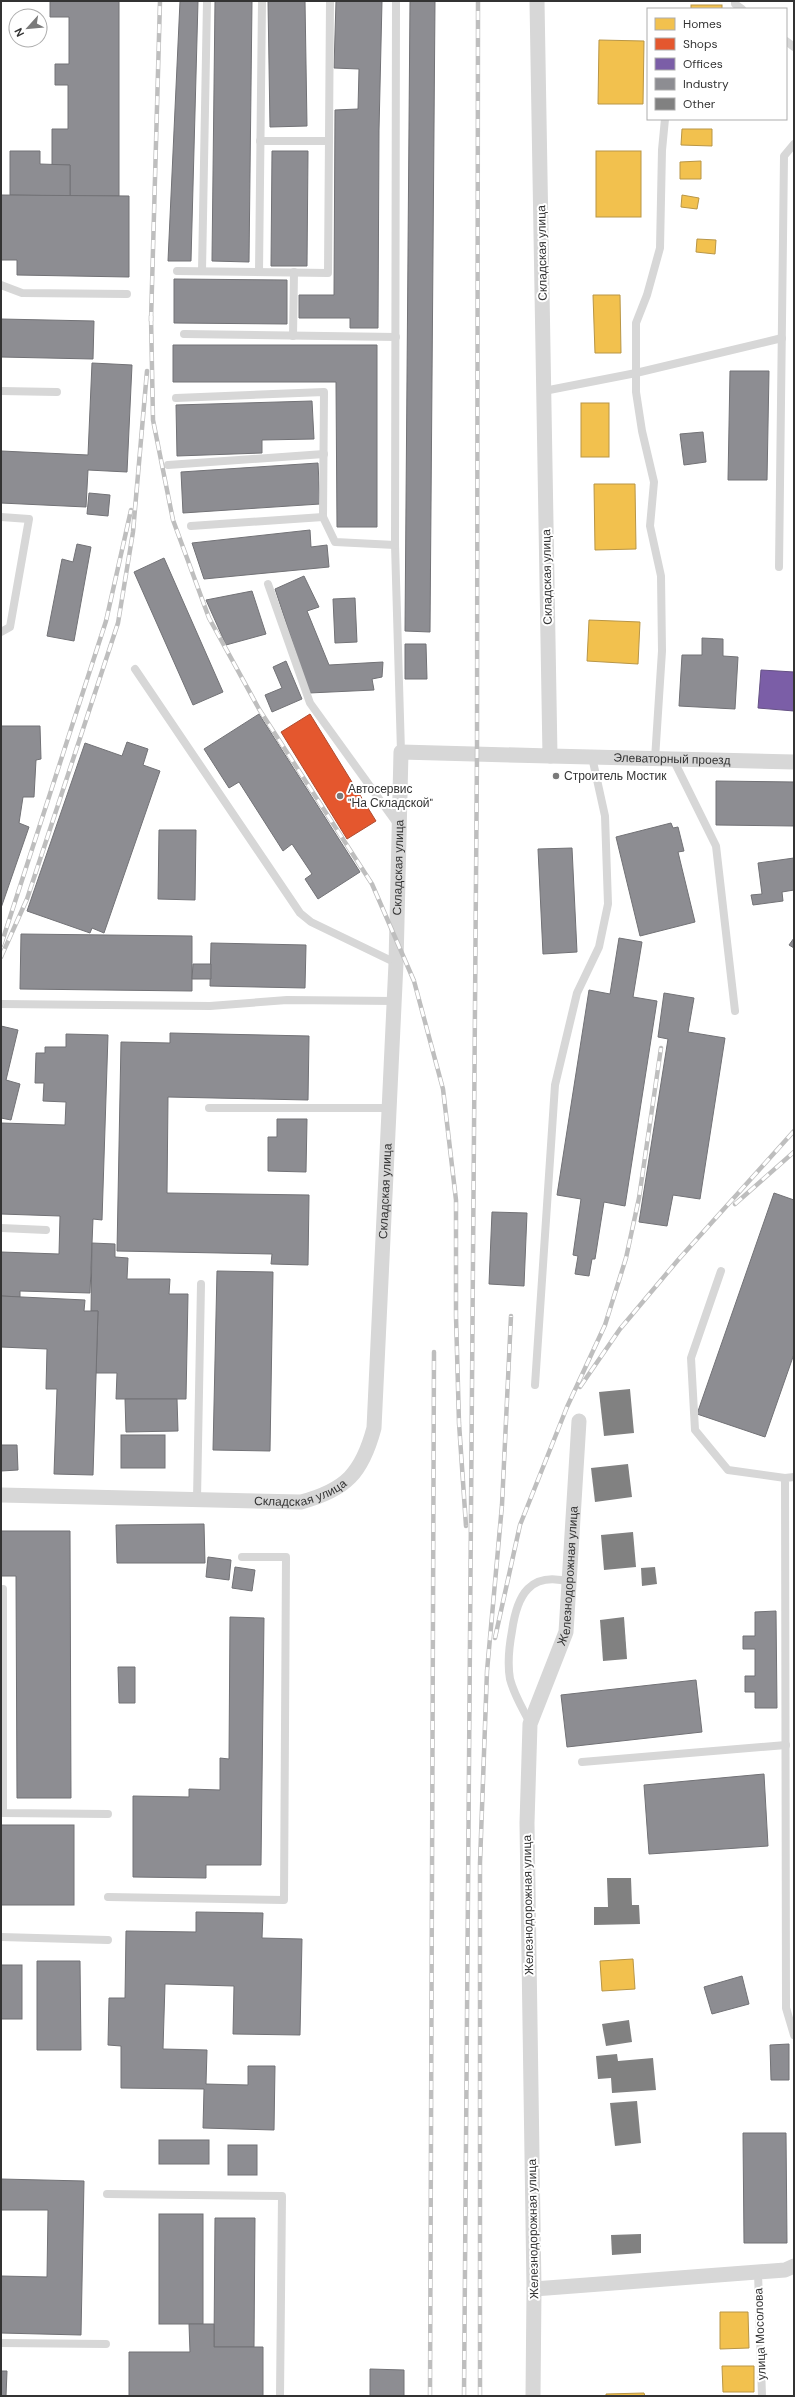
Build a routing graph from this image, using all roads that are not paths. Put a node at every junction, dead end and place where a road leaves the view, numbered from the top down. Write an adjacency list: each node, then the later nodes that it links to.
1 (207, 1): 11 (lane)
2 (262, 1): 7 (lane)
3 (330, 1): 8 (lane)
4 (396, 1): 18 (lane)
5 (537, 1): 22 (street, Складская улица)
6 (664, 120): 20 (lane)
7 (260, 141): 8 (lane); 12 (lane)
8 (329, 141): 13 (lane)
9 (794, 144): 19 (lane)
10 (177, 271): 11 (lane)
11 (202, 271): 12 (lane)
12 (259, 272): 13 (lane)
13 (294, 272): 17 (lane)
14 (1, 284): 15 (lane)
15 (127, 294)
16 (184, 334): 17 (lane)
17 (293, 336): 18 (lane)
18 (396, 337): 30 (lane)
19 (782, 338): 20 (lane); 31 (lane)
20 (636, 373): 22 (lane); 38 (lane)
21 (1, 391): 23 (lane)
22 (544, 391): 36 (street, Складская улица)
23 (57, 392)
24 (176, 398): 25 (lane)
25 (324, 454): 26 (lane); 27 (lane)
26 (168, 466)
27 (323, 517): 29 (lane); 30 (lane)
28 (1, 518): 33 (lane)
29 (191, 526)
30 (395, 545): 35 (lane)
31 (779, 567)
32 (268, 584): 41 (lane)
33 (1, 632)
34 (135, 670): 42 (lane)
35 (400, 752): 36 (street); 41 (street, Складская улица)
36 (550, 756): 37 (street, Элеваторный проезд)
37 (592, 757): 38 (street, Элеваторный проезд); 52 (lane)
38 (655, 759): 39 (street, Элеваторный проезд)
39 (673, 759): 40 (street, Элеваторный проезд); 45 (lane)
40 (794, 762)
41 (399, 825): 42 (street, Складская улица)
42 (396, 963): 43 (street, Складская улица)
43 (394, 1001): 44 (lane); 47 (street, Складская улица)
44 (1, 1004)
45 (735, 1011)
46 (209, 1108): 47 (lane)
47 (388, 1108): 56 (street, Складская улица)
48 (1, 1228): 49 (lane)
49 (46, 1230)
50 (721, 1271): 54 (lane)
51 (201, 1284): 56 (lane)
52 (535, 1385)
53 (580, 1421): 58 (street, Железнодорожная улица)
54 (790, 1478): 61 (lane)
55 (1, 1495): 56 (street, Складская улица)
56 (197, 1499)
57 (242, 1557): 64 (lane)
58 (570, 1582): 60 (street, Железнодорожная улица); 60 (lane)
59 (3, 1589): 63 (lane)
60 (530, 1724): 71 (street, Железнодорожная улица)
61 (786, 1745): 62 (lane); 67 (lane)
62 (582, 1762)
63 (108, 1814)
64 (108, 1897)
65 (1, 1937): 66 (lane)
66 (108, 1940)
67 (794, 2035)
68 (107, 2194): 74 (lane)
69 (794, 2266): 70 (street)
70 (758, 2272): 71 (street); 76 (lane, улица Мосолова)
71 (534, 2289): 75 (street, Железнодорожная улица)
72 (1, 2343): 73 (lane)
73 (106, 2344)
74 (280, 2396)
75 (533, 2396)
76 (762, 2396)

